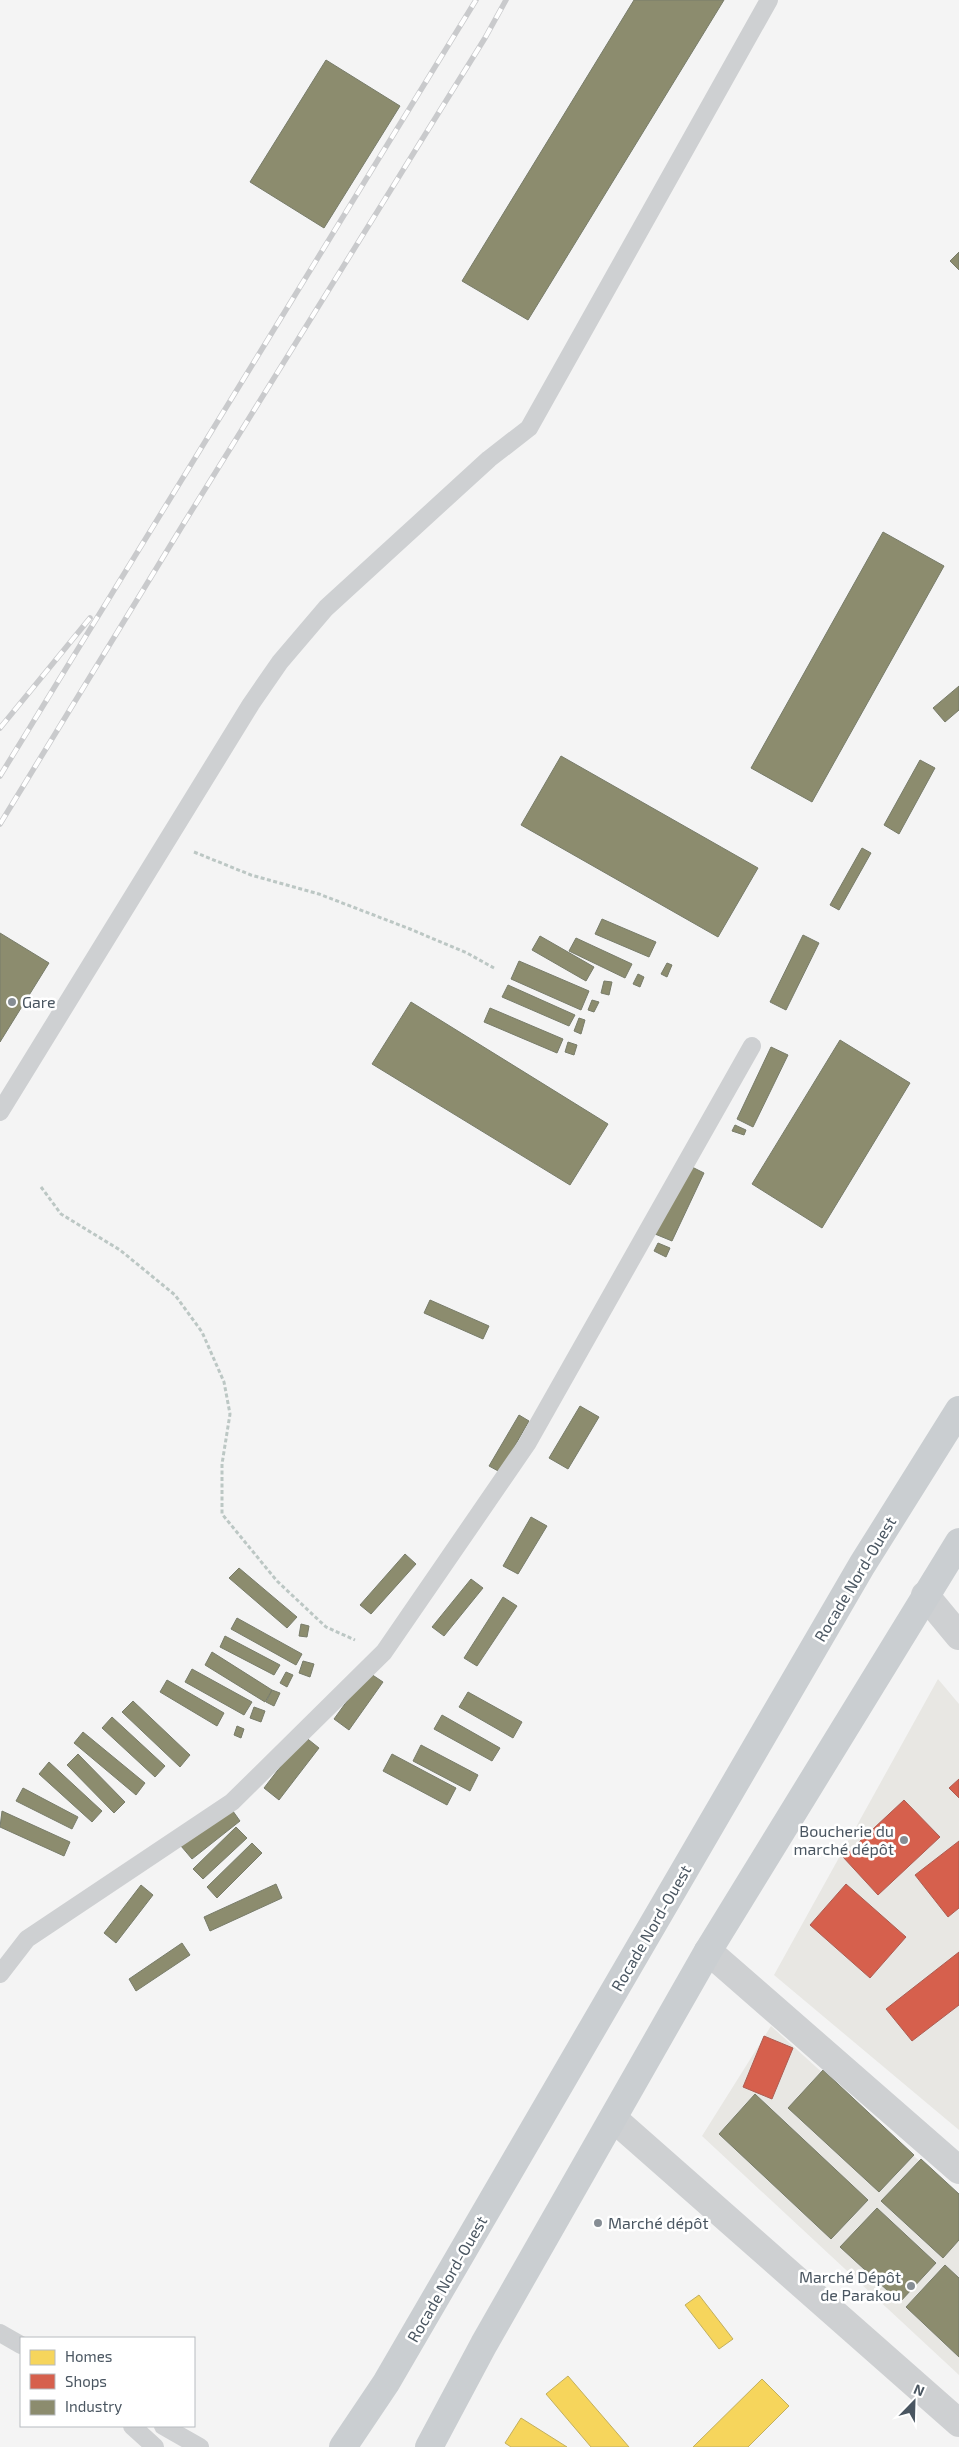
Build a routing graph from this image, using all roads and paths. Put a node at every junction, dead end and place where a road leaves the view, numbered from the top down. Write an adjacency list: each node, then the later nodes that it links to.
1 (769, 0): 2 (lane)
2 (168, 838): 3 (path); 5 (lane)
3 (494, 968)
4 (752, 1046): 11 (lane)
5 (0, 1112)
6 (40, 1187): 11 (path)
7 (959, 1410): 23 (main road, Rocade Nord-Ouest)
8 (959, 1542): 9 (main road)
9 (925, 1595): 10 (street); 12 (main road)
10 (959, 1636)
11 (384, 1652): 13 (lane)
12 (708, 1951): 14 (main road); 15 (street)
13 (0, 1974)
14 (614, 2119): 18 (street); 24 (main road)
15 (959, 2170)
16 (0, 2333): 17 (lane)
17 (20, 2344)
18 (959, 2424)
19 (133, 2427): 21 (lane)
20 (165, 2427): 22 (lane)
21 (155, 2447)
22 (200, 2447)
23 (343, 2447)
24 (429, 2447)

